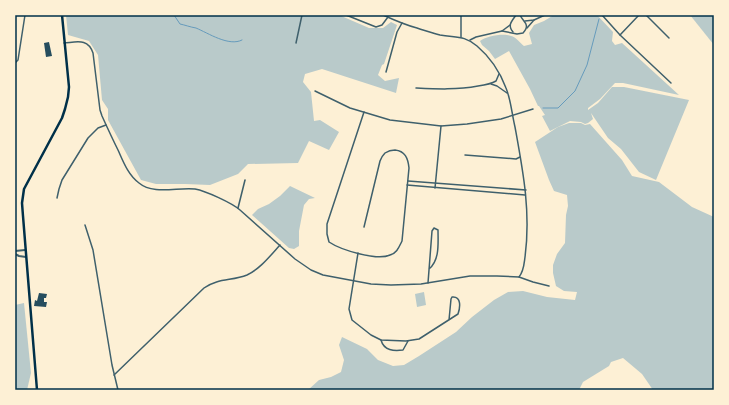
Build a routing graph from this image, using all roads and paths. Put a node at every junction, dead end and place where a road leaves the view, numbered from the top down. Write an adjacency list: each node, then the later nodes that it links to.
1 (25, 15): 29 (street)
2 (62, 15): 27 (main road)
3 (302, 15): 28 (street)
4 (346, 15): 13 (street)
5 (383, 15): 13 (street)
6 (461, 15): 24 (street)
7 (516, 15): 15 (street)
8 (520, 15): 17 (street)
9 (545, 15): 16 (street)
10 (602, 15): 23 (street)
11 (639, 15): 23 (street)
12 (646, 15): 25 (street)
13 (388, 17): 18 (street)
14 (516, 18): 15 (street)
15 (513, 19): 19 (street)
16 (534, 20): 17 (street); 20 (street)
17 (525, 21): 20 (street)
18 (402, 23): 24 (street); 30 (street)
19 (510, 25): 21 (street); 22 (street)
20 (526, 29): 22 (street)
21 (502, 31): 22 (street); 26 (street)
22 (514, 33)
23 (620, 35): 32 (street)
24 (461, 37): 26 (street)
25 (669, 38)
26 (470, 40): 31 (street)
27 (64, 43): 40 (street); 56 (main road)
28 (296, 43)
29 (15, 63)
30 (386, 72)
31 (499, 72): 33 (street); 36 (street)
32 (671, 83)
33 (491, 84): 34 (street); 36 (street)
34 (416, 88)
35 (315, 91): 38 (street)
36 (508, 93): 39 (street)
37 (533, 109): 39 (street)
38 (364, 112): 41 (street); 58 (street)
39 (513, 116): 41 (street); 43 (street)
40 (106, 125): 51 (street); 52 (street)
41 (440, 126): 46 (street)
42 (465, 155): 43 (street)
43 (520, 157): 49 (street)
44 (245, 180): 52 (street)
45 (408, 181): 46 (street); 47 (street); 54 (street)
46 (436, 183): 48 (street); 49 (street)
47 (408, 185): 48 (street); 58 (street)
48 (435, 188): 50 (street)
49 (526, 190): 50 (street)
50 (526, 195): 61 (street)
51 (57, 198)
52 (238, 208): 55 (street)
53 (85, 225): 68 (street)
54 (364, 227)
55 (280, 245): 62 (street); 68 (street)
56 (25, 250): 57 (street); 59 (main road)
57 (15, 253): 59 (street)
58 (358, 253): 62 (street)
59 (26, 257): 69 (main road)
60 (429, 269): 60 (street); 63 (street)
61 (519, 277): 63 (street); 64 (street)
62 (353, 281): 63 (street); 66 (street)
63 (428, 283)
64 (549, 286)
65 (449, 320): 65 (street); 67 (street)
66 (381, 340): 67 (street); 67 (street)
67 (408, 341)
68 (114, 375): 70 (street)
69 (36, 390)
70 (118, 390)

